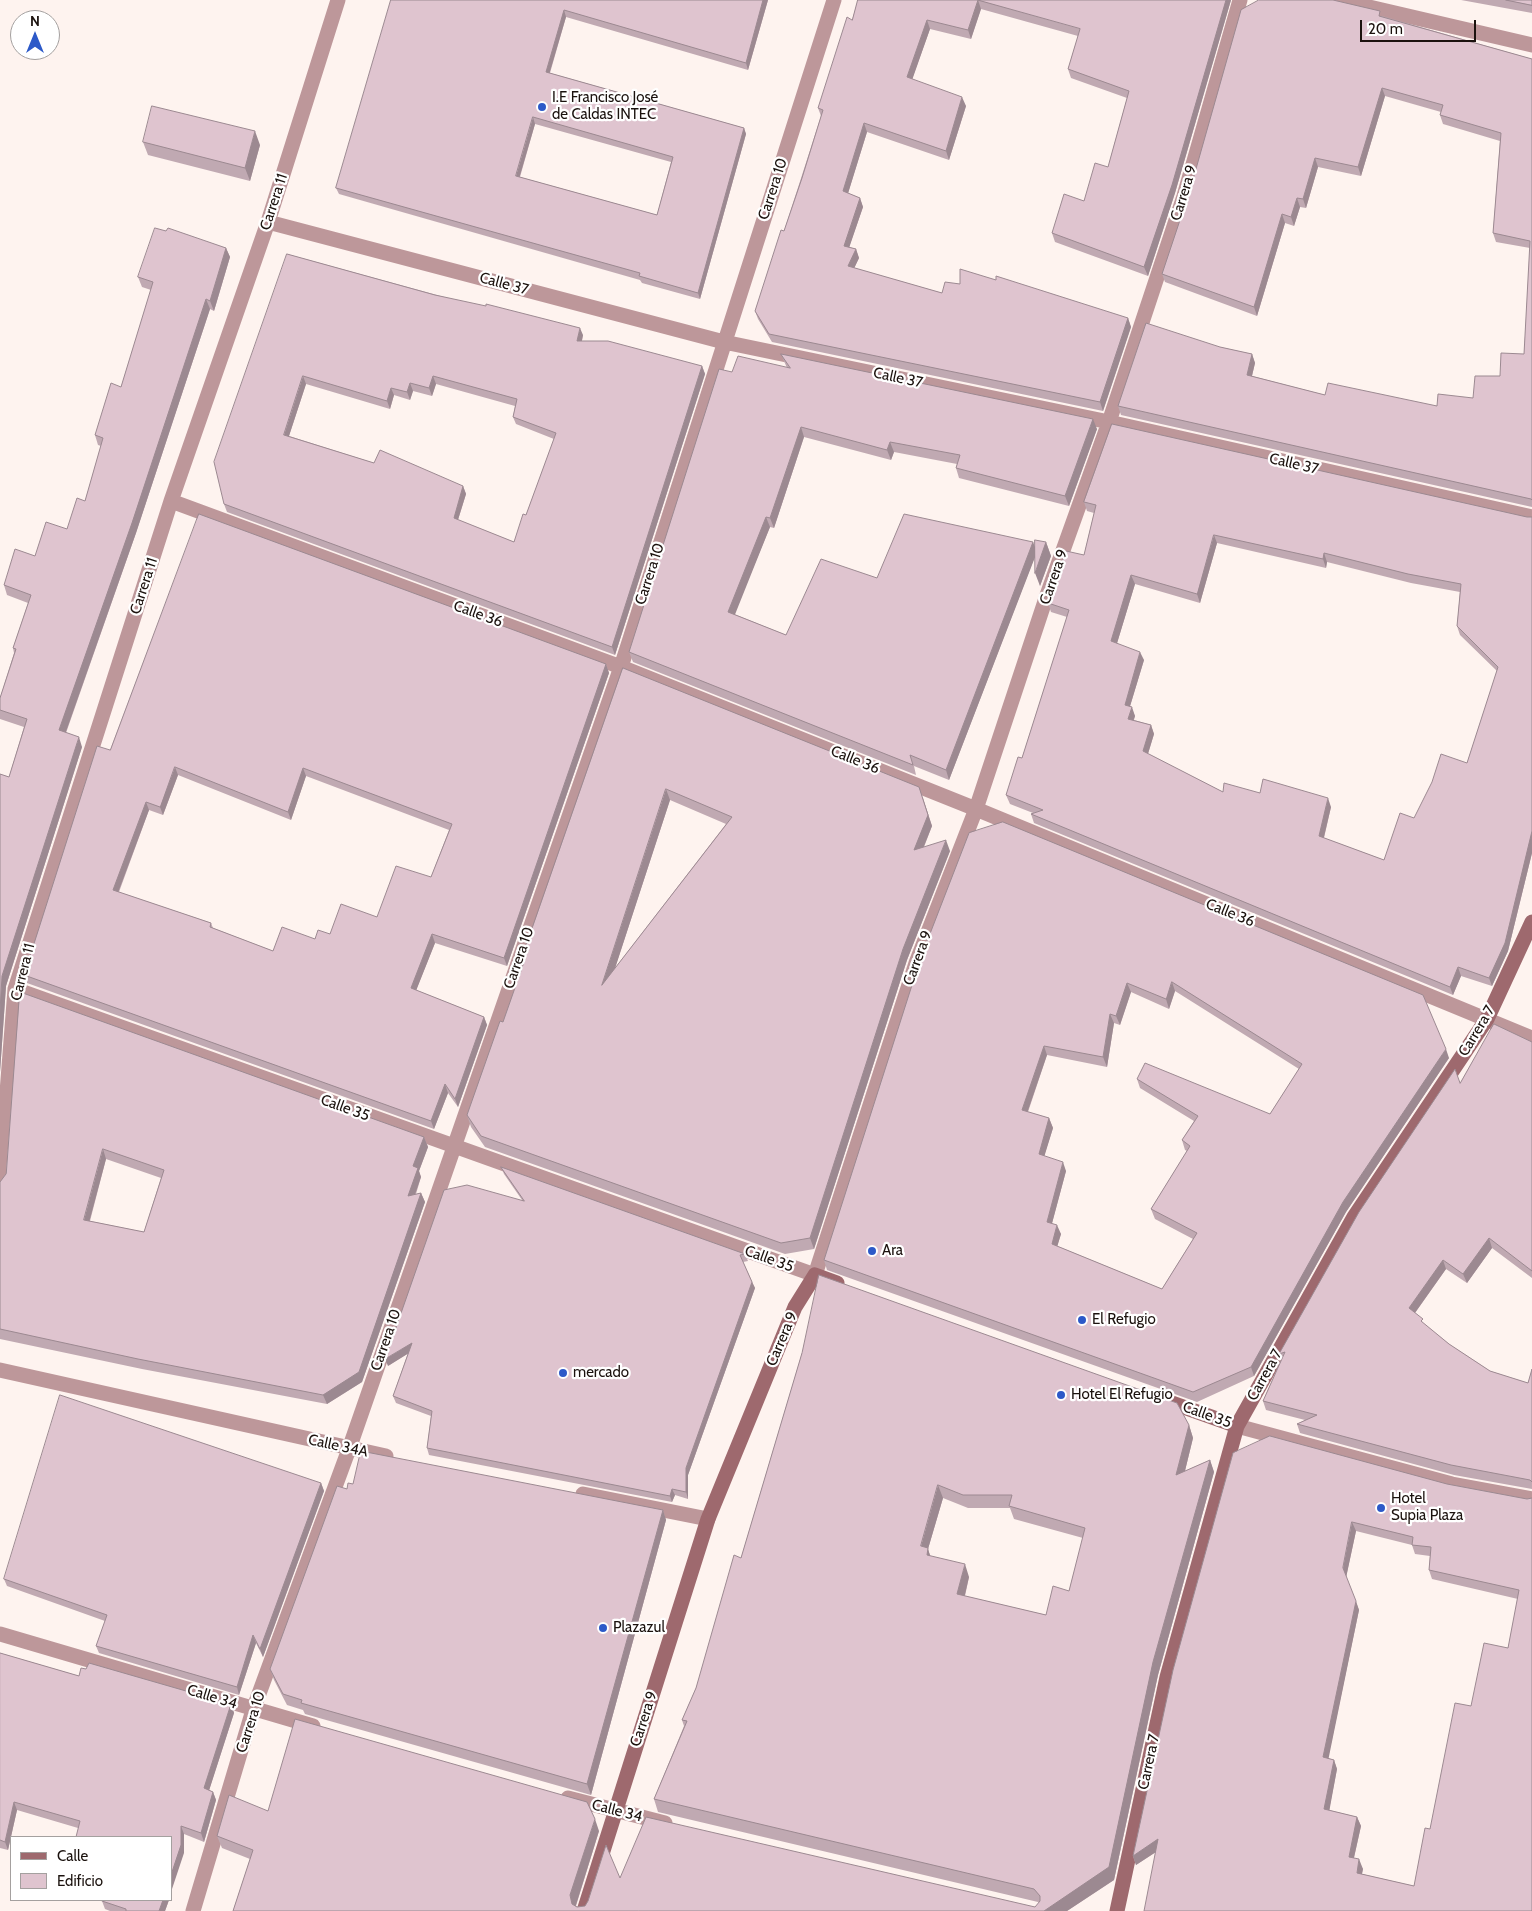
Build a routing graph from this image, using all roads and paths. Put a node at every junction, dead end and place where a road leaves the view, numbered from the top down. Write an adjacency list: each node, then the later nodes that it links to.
1 (338, 0): 6 (street, Carrera 11)
2 (834, 0): 7 (street, Carrera 10)
3 (1240, 0): 8 (street, Carrera 9)
4 (1339, 0): 5 (street)
5 (1532, 45)
6 (268, 222): 7 (street, Calle 37); 9 (street, Carrera 11)
7 (724, 342): 8 (street, Calle 37); 11 (street, Carrera 10)
8 (1109, 422): 10 (street, Calle 37); 12 (street, Carrera 9)
9 (171, 500): 11 (street, Calle 36); 14 (street, Carrera 11)
10 (1532, 517)
11 (621, 667): 12 (street, Calle 36); 17 (street, Carrera 10)
12 (976, 809): 15 (street, Calle 36); 19 (street, Carrera 9)
13 (1532, 922): 15 (main road, Carrera 7)
14 (15, 989): 17 (street, Calle 35); 18 (street, Carrera 11)
15 (1487, 1019): 16 (street, Calle 36); 23 (main road, Carrera 7)
16 (1532, 1038)
17 (453, 1147): 19 (street, Calle 35); 24 (street, Carrera 10)
18 (0, 1183)
19 (815, 1276): 20 (main road, Calle 35); 28 (main road, Carrera 9)
20 (852, 1289)
21 (0, 1370): 24 (street, Calle 34A)
22 (1143, 1392): 23 (main road, Calle 35)
23 (1237, 1426): 27 (street, Calle 35); 37 (main road, Carrera 7)
24 (349, 1449): 25 (street, Calle 34A); 30 (street, Carrera 10)
25 (398, 1458)
26 (572, 1492): 28 (street)
27 (1532, 1499)
28 (708, 1518): 33 (main road, Carrera 9)
29 (0, 1634): 30 (street, Calle 34)
30 (254, 1709): 31 (street, Calle 34); 35 (street, Carrera 10)
31 (330, 1731)
32 (557, 1795): 33 (street, Calle 34)
33 (614, 1811): 34 (street, Calle 34); 36 (main road, Carrera 9)
34 (681, 1827)
35 (194, 1911)
36 (584, 1911)
37 (1117, 1911)

